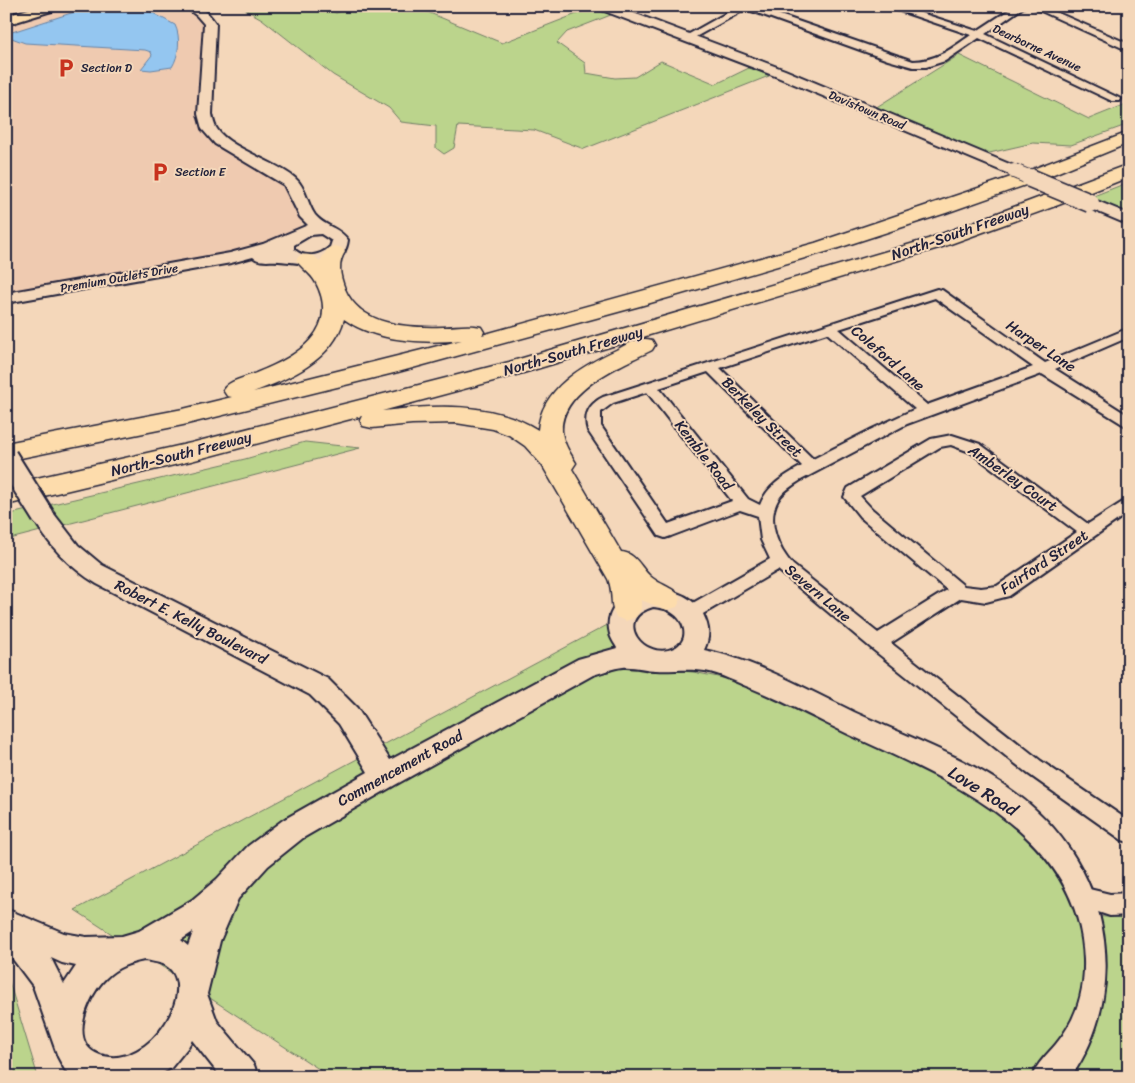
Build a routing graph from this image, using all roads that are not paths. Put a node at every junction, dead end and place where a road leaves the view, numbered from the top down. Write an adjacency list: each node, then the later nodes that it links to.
1 (53, 6): 8 (main road)
2 (190, 6): 15 (street)
3 (603, 6): 10 (street, Davistown Road)
4 (745, 6): 9 (street); 10 (street)
5 (889, 6): 9 (street, Dearborne Avenue)
6 (1021, 6): 9 (street)
7 (1034, 6): 11 (street)
8 (6, 21)
9 (977, 34): 12 (street, Dearborne Avenue)
10 (687, 38): 16 (street, Davistown Road, bridge)
11 (1129, 48)
12 (1116, 98)
13 (1129, 137): 23 (highway, North-South Freeway)
14 (1129, 170): 20 (highway, North-South Freeway)
15 (300, 200): 17 (street); 18 (street)
16 (1129, 220)
17 (322, 229): 18 (street); 19 (street)
18 (296, 248): 19 (street); 22 (street, Premium Outlets Drive); 31 (highway)
19 (335, 252): 23 (highway)
20 (780, 290): 33 (highway, North-South Freeway); 43 (highway)
21 (937, 293): 24 (street); 27 (street, Harper Lane)
22 (6, 298)
23 (632, 301): 31 (highway, North-South Freeway)
24 (830, 329): 26 (street); 29 (street, Coleford Lane)
25 (1129, 332): 27 (street)
26 (712, 368): 28 (street); 35 (street, Berkeley Street)
27 (1043, 368): 29 (street); 30 (street, Harper Lane)
28 (650, 387): 37 (street, Kemble Road); 37 (street)
29 (926, 411): 35 (street)
30 (1129, 423)
31 (68, 440): 32 (highway, North-South Freeway)
32 (6, 452)
33 (191, 452): 36 (highway, North-South Freeway); 45 (highway)
34 (6, 457): 51 (street, Robert E. Kelly Boulevard, bridge)
35 (812, 466): 39 (street)
36 (6, 495)
37 (742, 503): 39 (street, Kemble Road)
38 (1129, 504): 40 (street, Fairford Street)
39 (766, 513): 41 (street, Severn Lane)
40 (1088, 532): 42 (street, Fairford Street); 42 (street, Amberley Court)
41 (780, 562): 44 (street); 46 (street, Severn Lane)
42 (959, 591): 46 (street)
43 (666, 599): 44 (street); 45 (street)
44 (692, 616): 48 (street); 50 (street, Love Road)
45 (623, 618): 47 (street); 49 (street, Commencement Road)
46 (877, 643): 52 (street, Severn Lane)
47 (644, 658): 48 (street); 49 (street, Commencement Road)
48 (672, 659): 50 (street, Love Road)
49 (587, 666): 51 (street, Commencement Road)
50 (754, 677): 54 (street, Love Road)
51 (385, 776): 53 (street, Commencement Road)
52 (1129, 833)
53 (227, 889): 57 (street, Commencement Road); 58 (street, Commencement Road)
54 (1085, 898): 55 (street); 63 (street, Love Road)
55 (1129, 904)
56 (6, 923): 57 (street); 59 (street)
57 (134, 948): 58 (street); 59 (street)
58 (193, 992): 60 (street); 62 (street)
59 (68, 1039): 60 (street)
60 (122, 1073): 61 (street)
61 (155, 1077)
62 (242, 1077)
63 (1048, 1077)

